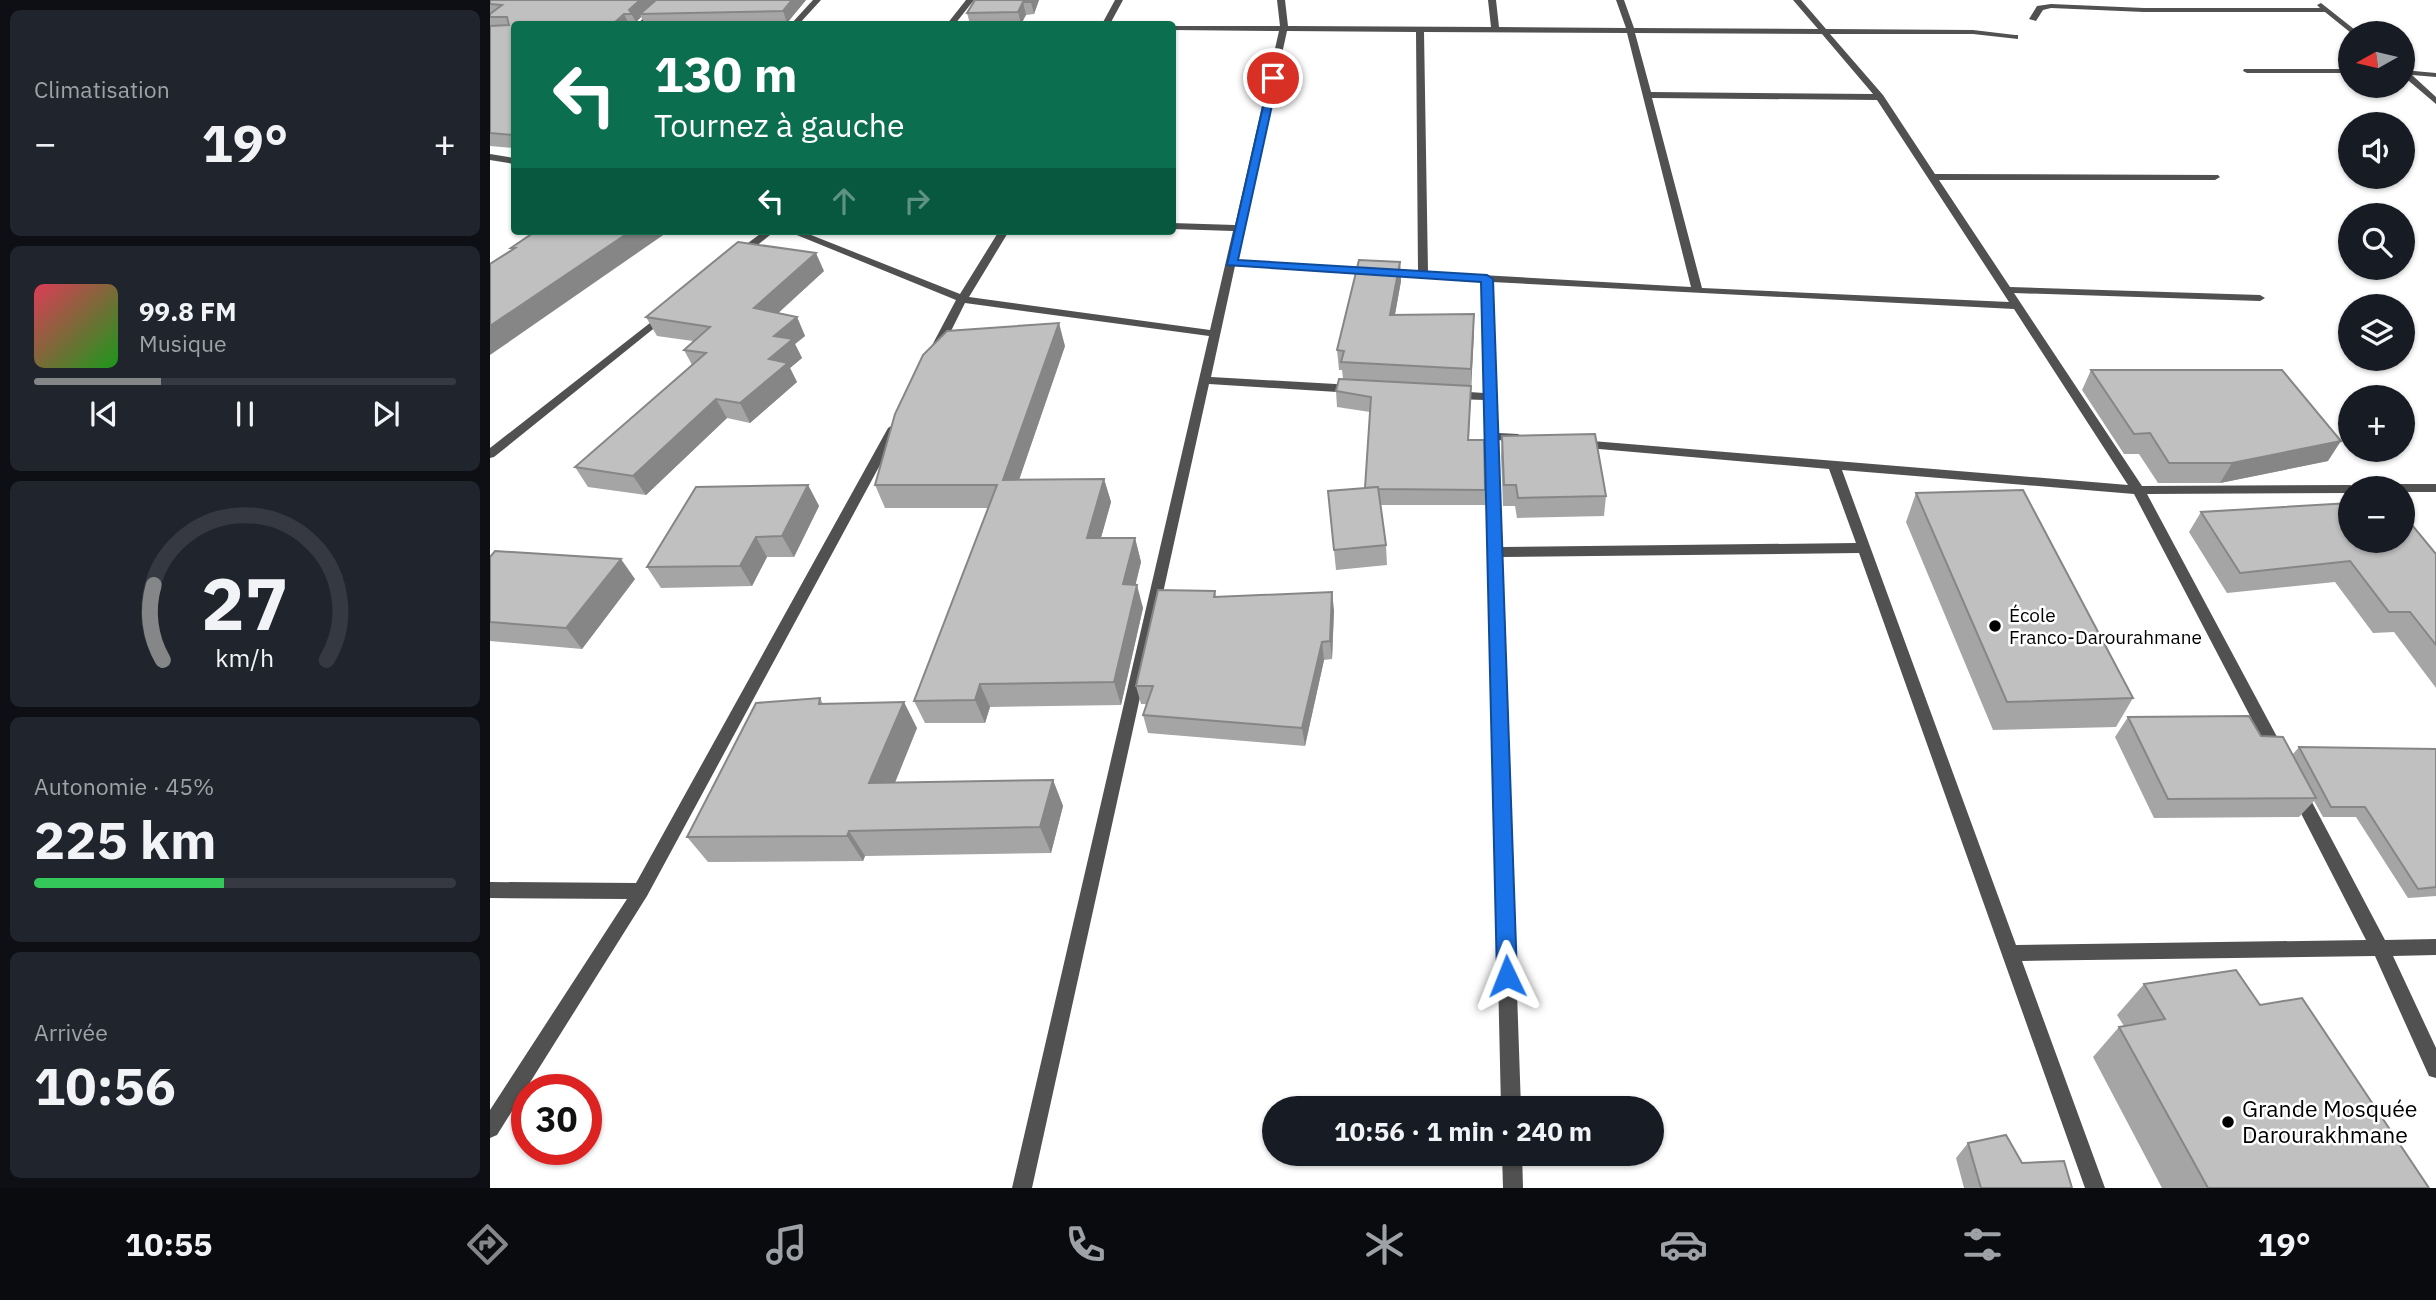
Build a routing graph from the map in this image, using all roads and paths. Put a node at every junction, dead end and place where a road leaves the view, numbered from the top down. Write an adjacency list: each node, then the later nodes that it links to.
1 (668, 0): 12 (street)
2 (817, 0): 13 (street)
3 (970, 0): 14 (street)
4 (1119, 0): 15 (street)
5 (1281, 0): 18 (street)
6 (1492, 0): 20 (street)
7 (1620, 0): 21 (street)
8 (1797, 0): 22 (street)
9 (2314, 0): 10 (street)
10 (2326, 10): 11 (street); 16 (street)
11 (2033, 19)
12 (644, 21)
13 (798, 21)
14 (953, 21)
15 (1108, 21)
16 (2340, 21)
17 (1176, 28): 18 (street)
18 (1284, 28): 19 (street); 37 (street)
19 (1420, 29): 20 (street); 43 (street)
20 (1496, 30): 21 (street)
21 (1631, 31): 22 (street); 29 (street)
22 (1821, 31): 23 (street); 30 (street)
23 (2015, 37)
24 (2247, 71): 25 (street)
25 (2338, 72)
26 (2415, 73): 27 (street)
27 (2436, 75)
28 (2415, 83): 31 (street)
29 (1647, 95): 30 (street); 46 (street)
30 (1880, 97): 34 (street)
31 (2436, 101)
32 (490, 158): 33 (street)
33 (511, 161)
34 (1934, 177): 35 (street); 45 (street)
35 (2215, 177)
36 (1176, 226): 37 (street)
37 (1239, 228): 41 (street)
38 (765, 235): 42 (street)
39 (802, 235): 48 (street)
40 (1002, 235): 48 (street)
41 (1231, 263): 43 (street); 51 (street)
42 (727, 264)
43 (1423, 275): 44 (street)
44 (1487, 279): 46 (street); 56 (street)
45 (2008, 290): 47 (street); 49 (street)
46 (1697, 291): 49 (street)
47 (2260, 298)
48 (962, 299): 51 (street); 52 (street)
49 (2018, 306): 66 (street)
50 (673, 307): 61 (street)
51 (1216, 334): 53 (street)
52 (930, 359)
53 (1205, 380): 54 (street); 78 (street)
54 (1368, 390)
55 (1436, 394): 56 (street)
56 (1491, 397): 58 (street)
57 (899, 420): 70 (street)
58 (1492, 436): 59 (street); 68 (street)
59 (1533, 440)
60 (1560, 442): 62 (street)
61 (490, 454)
62 (1835, 467): 66 (street); 67 (street)
63 (2415, 488): 64 (street)
64 (2436, 488)
65 (2338, 489): 66 (street)
66 (2138, 490): 71 (street)
67 (1865, 548): 68 (street); 73 (street)
68 (1495, 552): 75 (street)
69 (490, 890): 70 (street)
70 (641, 891): 76 (street)
71 (2379, 946): 72 (street); 73 (street); 74 (street)
72 (2436, 947)
73 (2011, 953): 80 (street)
74 (2436, 1069)
75 (1511, 1096)
76 (490, 1128)
77 (1512, 1166): 79 (street)
78 (1022, 1188)
79 (1513, 1188)
80 (2095, 1188)

